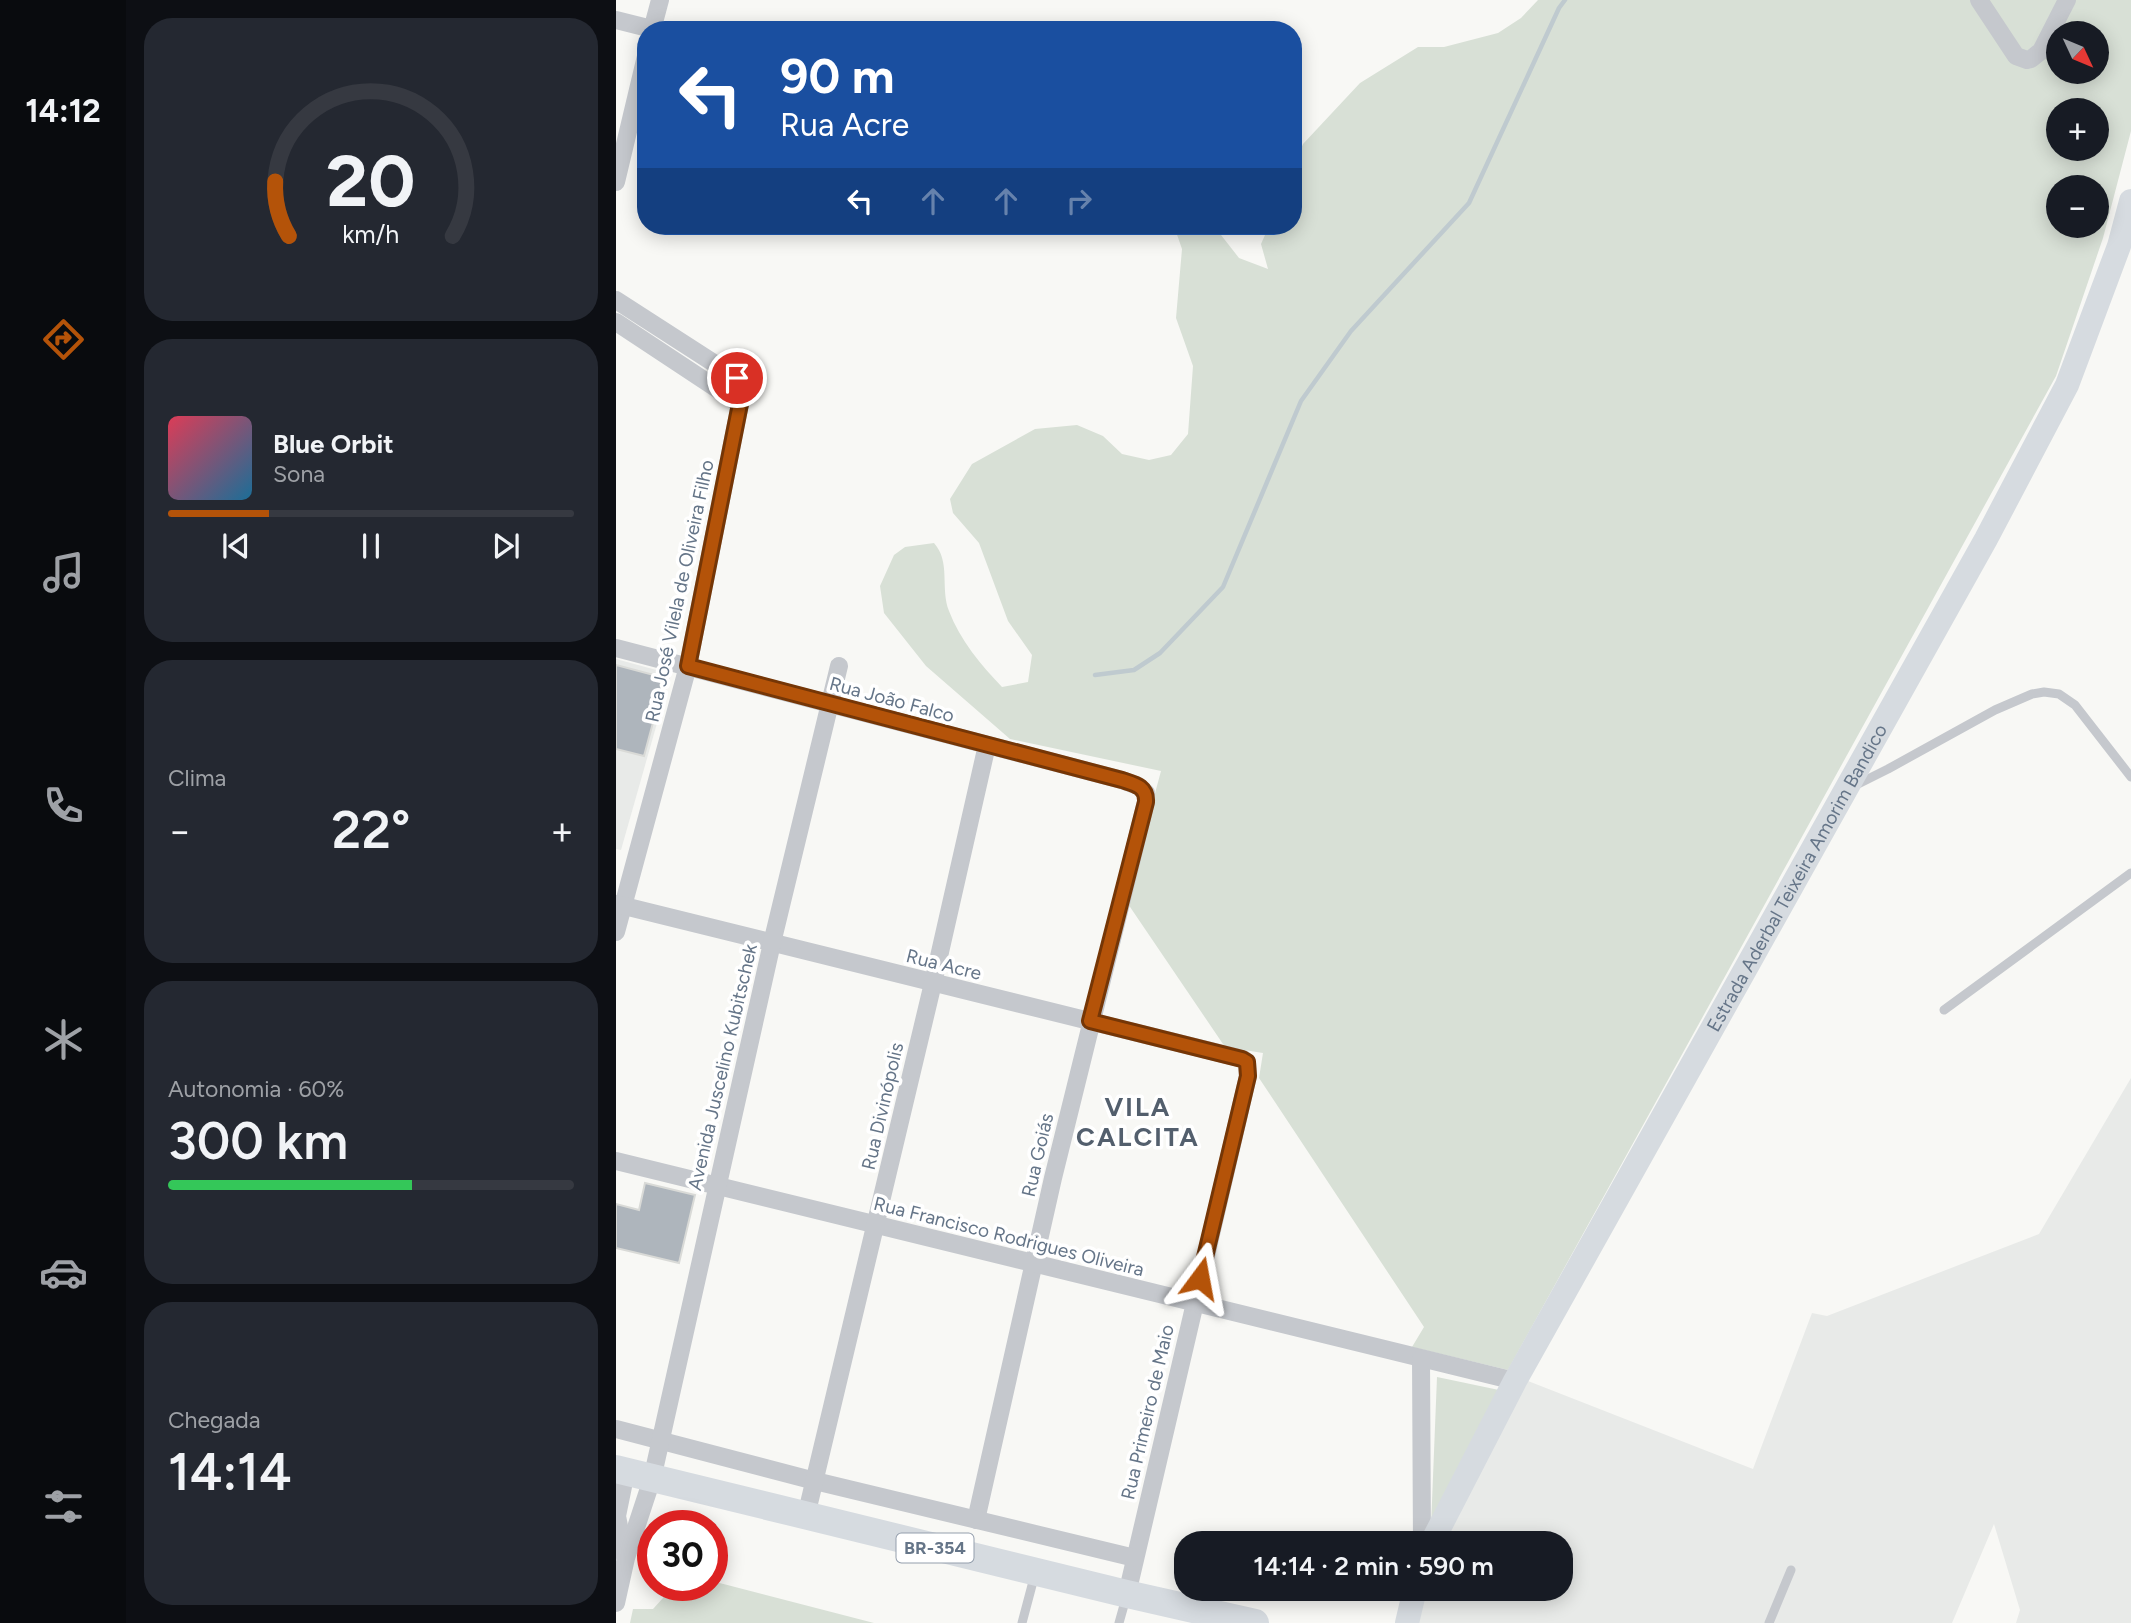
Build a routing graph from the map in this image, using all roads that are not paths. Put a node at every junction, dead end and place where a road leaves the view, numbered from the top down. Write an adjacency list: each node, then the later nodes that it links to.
1 (660, 0): 5 (street)
2 (1979, 0): 3 (street)
3 (2067, 0)
4 (616, 20): 6 (street)
5 (654, 21)
6 (637, 26)
7 (637, 80): 8 (street)
8 (623, 118): 9 (street)
9 (616, 182)
10 (2131, 201): 20 (main road, Estrada Aderbal Teixeira Amorim Bandico)
11 (616, 300): 13 (street, Rua José Vilela de Oliveira Filho)
12 (616, 322): 13 (street)
13 (740, 404): 15 (street, Rua José Vilela de Oliveira Filho)
14 (616, 648): 15 (street, Rua João Falco)
15 (688, 666): 17 (street, Rua João Falco); 23 (street, Rua José Vilela de Oliveira Filho)
16 (839, 666): 17 (street, Avenida Juscelino Kubitschek)
17 (830, 704): 18 (street, Rua João Falco); 25 (street, Avenida Juscelino Kubitschek)
18 (987, 745): 21 (street, Rua João Falco); 26 (street, Rua Divinópolis)
19 (2131, 778): 20 (lane)
20 (1845, 790): 36 (main road, Estrada Aderbal Teixeira Amorim Bandico)
21 (1146, 802): 28 (street, Rua Goiás)
22 (2131, 873): 27 (lane)
23 (620, 905): 24 (street, Rua José Vilela de Oliveira Filho); 25 (street, Rua Acre)
24 (616, 932)
25 (772, 943): 26 (street, Rua Acre); 31 (street, Avenida Juscelino Kubitschek)
26 (933, 983): 28 (street, Rua Acre); 32 (street, Rua Divinópolis)
27 (1944, 1010)
28 (1090, 1021): 29 (street, Rua Acre); 33 (street, Rua Goiás)
29 (1248, 1076): 34 (street, Rua Primeiro de Maio)
30 (616, 1161): 31 (street, Rua Francisco Rodrigues Oliveira)
31 (717, 1186): 32 (street, Rua Francisco Rodrigues Oliveira); 38 (street, Avenida Juscelino Kubitschek)
32 (876, 1225): 33 (street, Rua Francisco Rodrigues Oliveira); 40 (street, Rua Divinópolis)
33 (1033, 1263): 34 (street, Rua Francisco Rodrigues Oliveira); 43 (street, Rua Goiás)
34 (1194, 1303): 35 (street, Rua Francisco Rodrigues Oliveira); 47 (street, Rua Primeiro de Maio)
35 (1420, 1359): 36 (street, Rua Francisco Rodrigues Oliveira); 44 (street)
36 (1515, 1381): 45 (main road, Estrada Aderbal Teixeira Amorim Bandico)
37 (616, 1429): 38 (street)
38 (660, 1439): 39 (street, Avenida Juscelino Kubitschek); 40 (street)
39 (631, 1473): 41 (street); 42 (main road, BR-354); 46 (street)
40 (815, 1481): 42 (street, Rua Divinópolis); 43 (street)
41 (617, 1516): 46 (street)
42 (806, 1516): 49 (main road, BR-354)
43 (976, 1520): 47 (street)
44 (1422, 1531)
45 (1437, 1531)
46 (626, 1558): 52 (street)
47 (1135, 1558): 50 (street, Rua Primeiro de Maio)
48 (1791, 1570): 57 (lane)
49 (1035, 1572): 50 (main road, BR-354); 53 (lane)
50 (1127, 1594): 54 (lane); 55 (main road, BR-354)
51 (1412, 1601): 56 (main road)
52 (616, 1603)
53 (1022, 1623)
54 (1119, 1623)
55 (1255, 1623)
56 (1407, 1623)
57 (1769, 1623)

